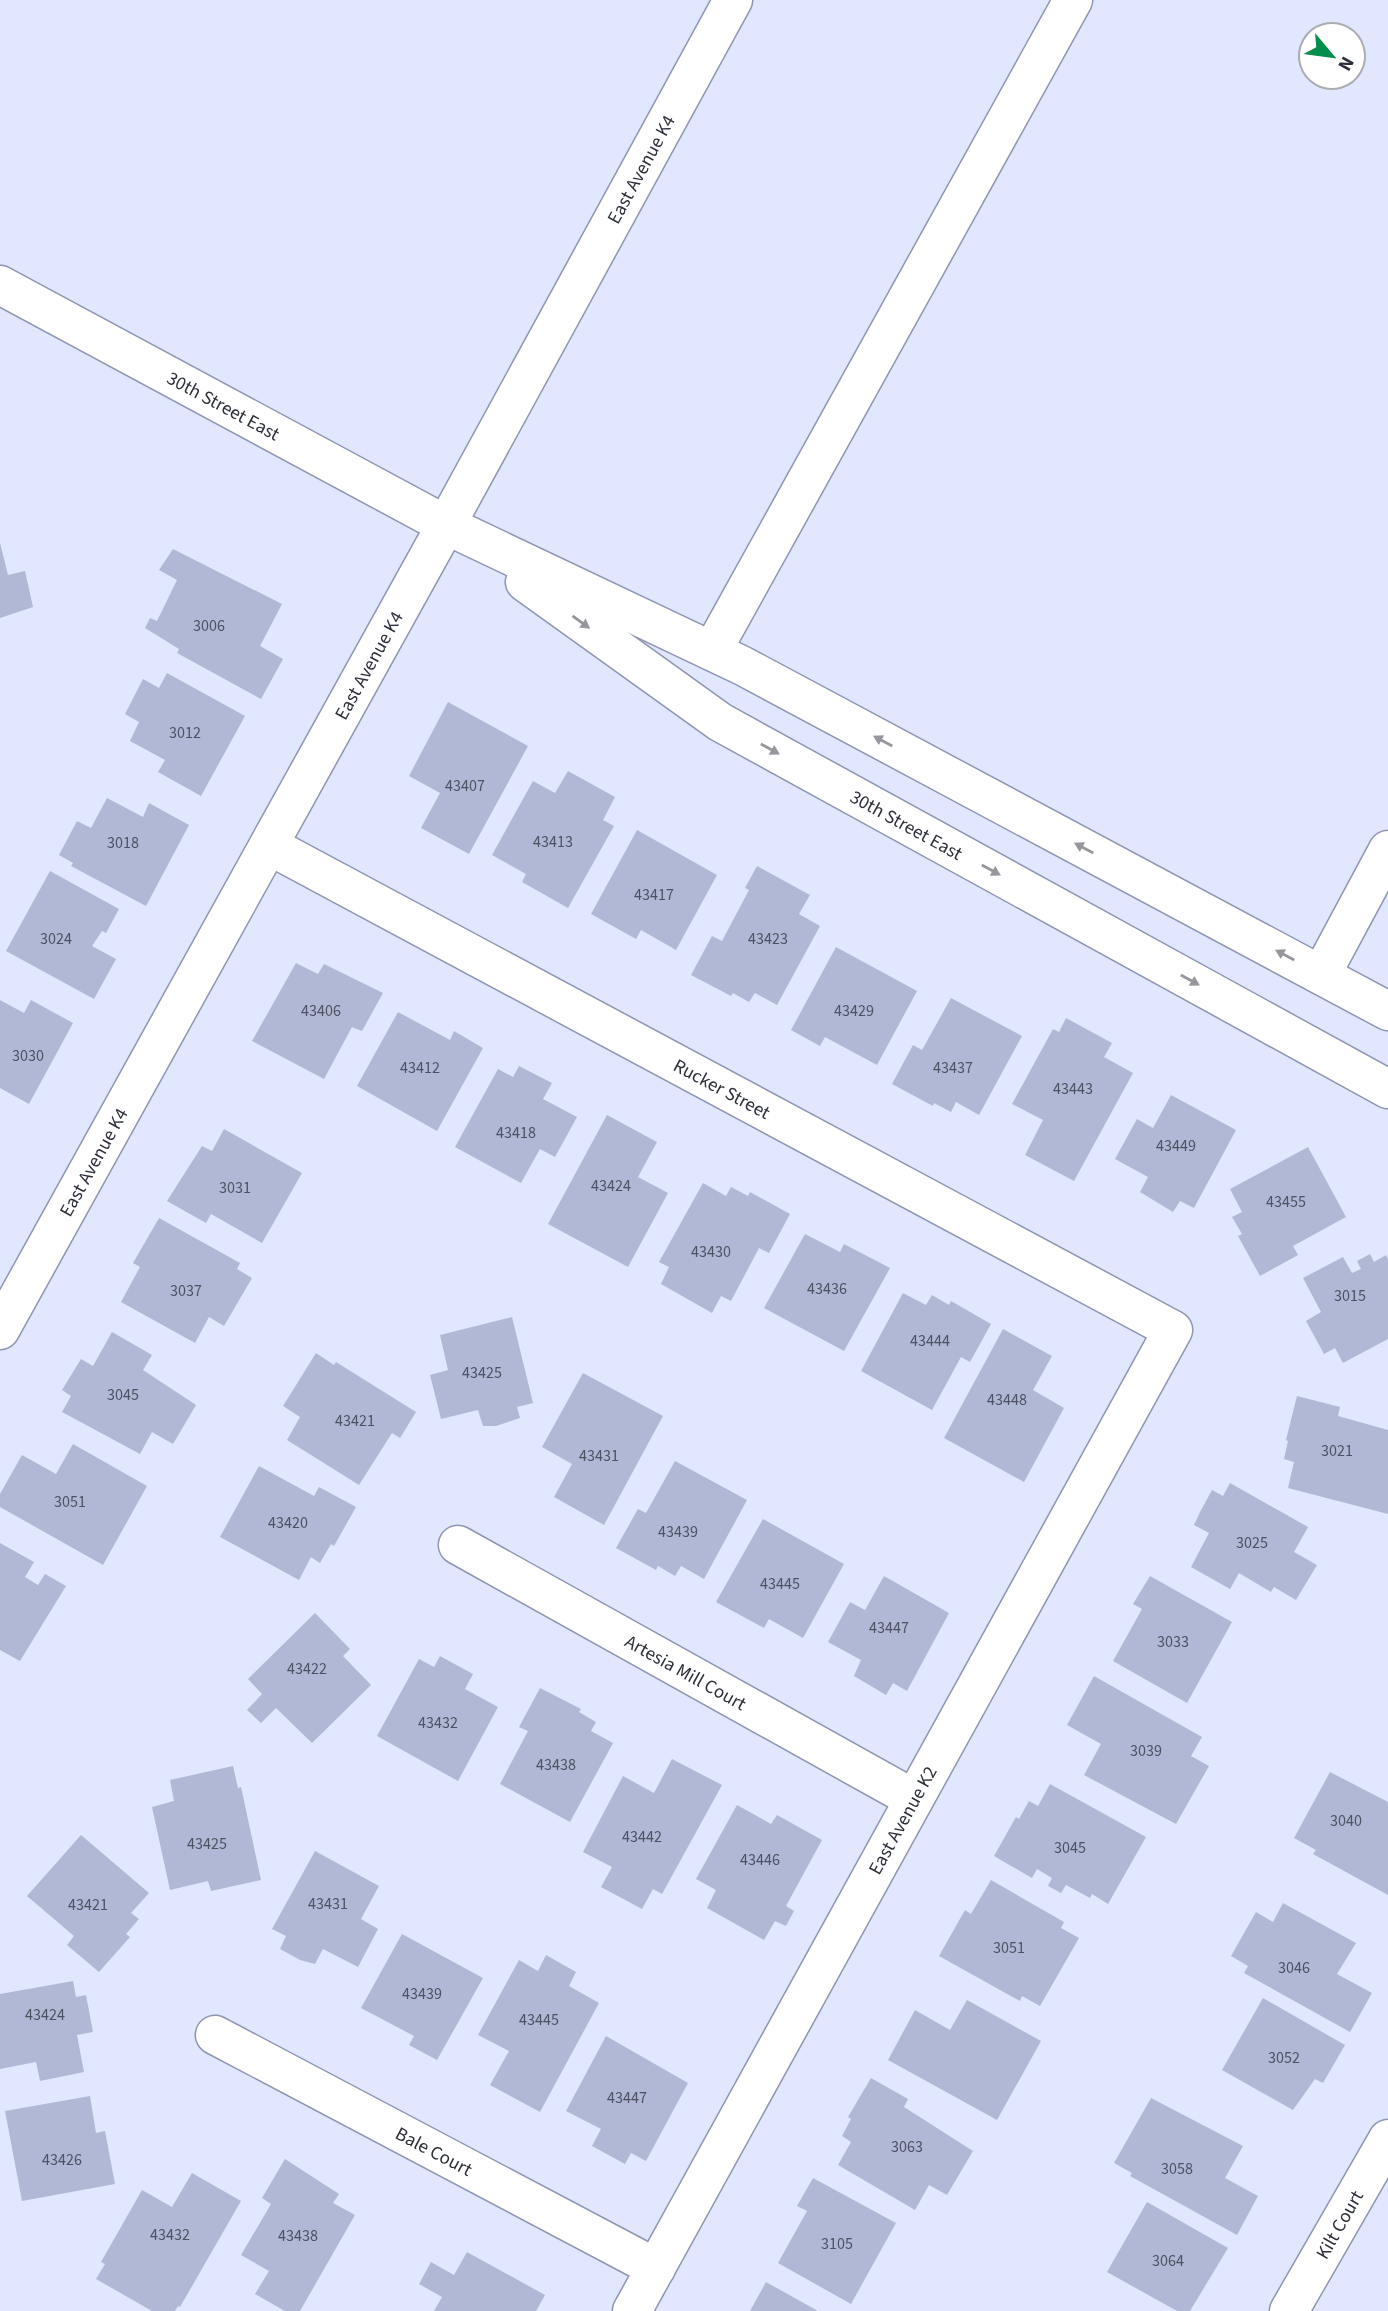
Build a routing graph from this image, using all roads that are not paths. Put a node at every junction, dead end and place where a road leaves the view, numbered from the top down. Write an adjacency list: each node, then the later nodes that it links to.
1 (733, 0): 4 (street, East Avenue K4)
2 (1073, 0): 5 (street)
3 (0, 285): 4 (street, 30th Street East)
4 (446, 525): 5 (street, 30th Street East); 6 (street, East Avenue K4); 10 (street, 30th Street East, one-way to 10)
5 (712, 650): 8 (street, 30th Street East, one-way to 5)
6 (270, 846): 11 (street, East Avenue K4); 12 (street, Rucker Street)
7 (1388, 850): 8 (street)
8 (1321, 975): 9 (street, 30th Street East)
9 (1388, 1011)
10 (1388, 1089)
11 (0, 1330)
12 (1174, 1330): 14 (street, East Avenue K2)
13 (458, 1545): 14 (street, Artesia Mill Court)
14 (914, 1798): 17 (street, East Avenue K2)
15 (215, 2035): 17 (street, Bale Court)
16 (1388, 2140): 19 (street, Kilt Court)
17 (656, 2268): 18 (street, East Avenue K2)
18 (632, 2311)
19 (1289, 2311)

